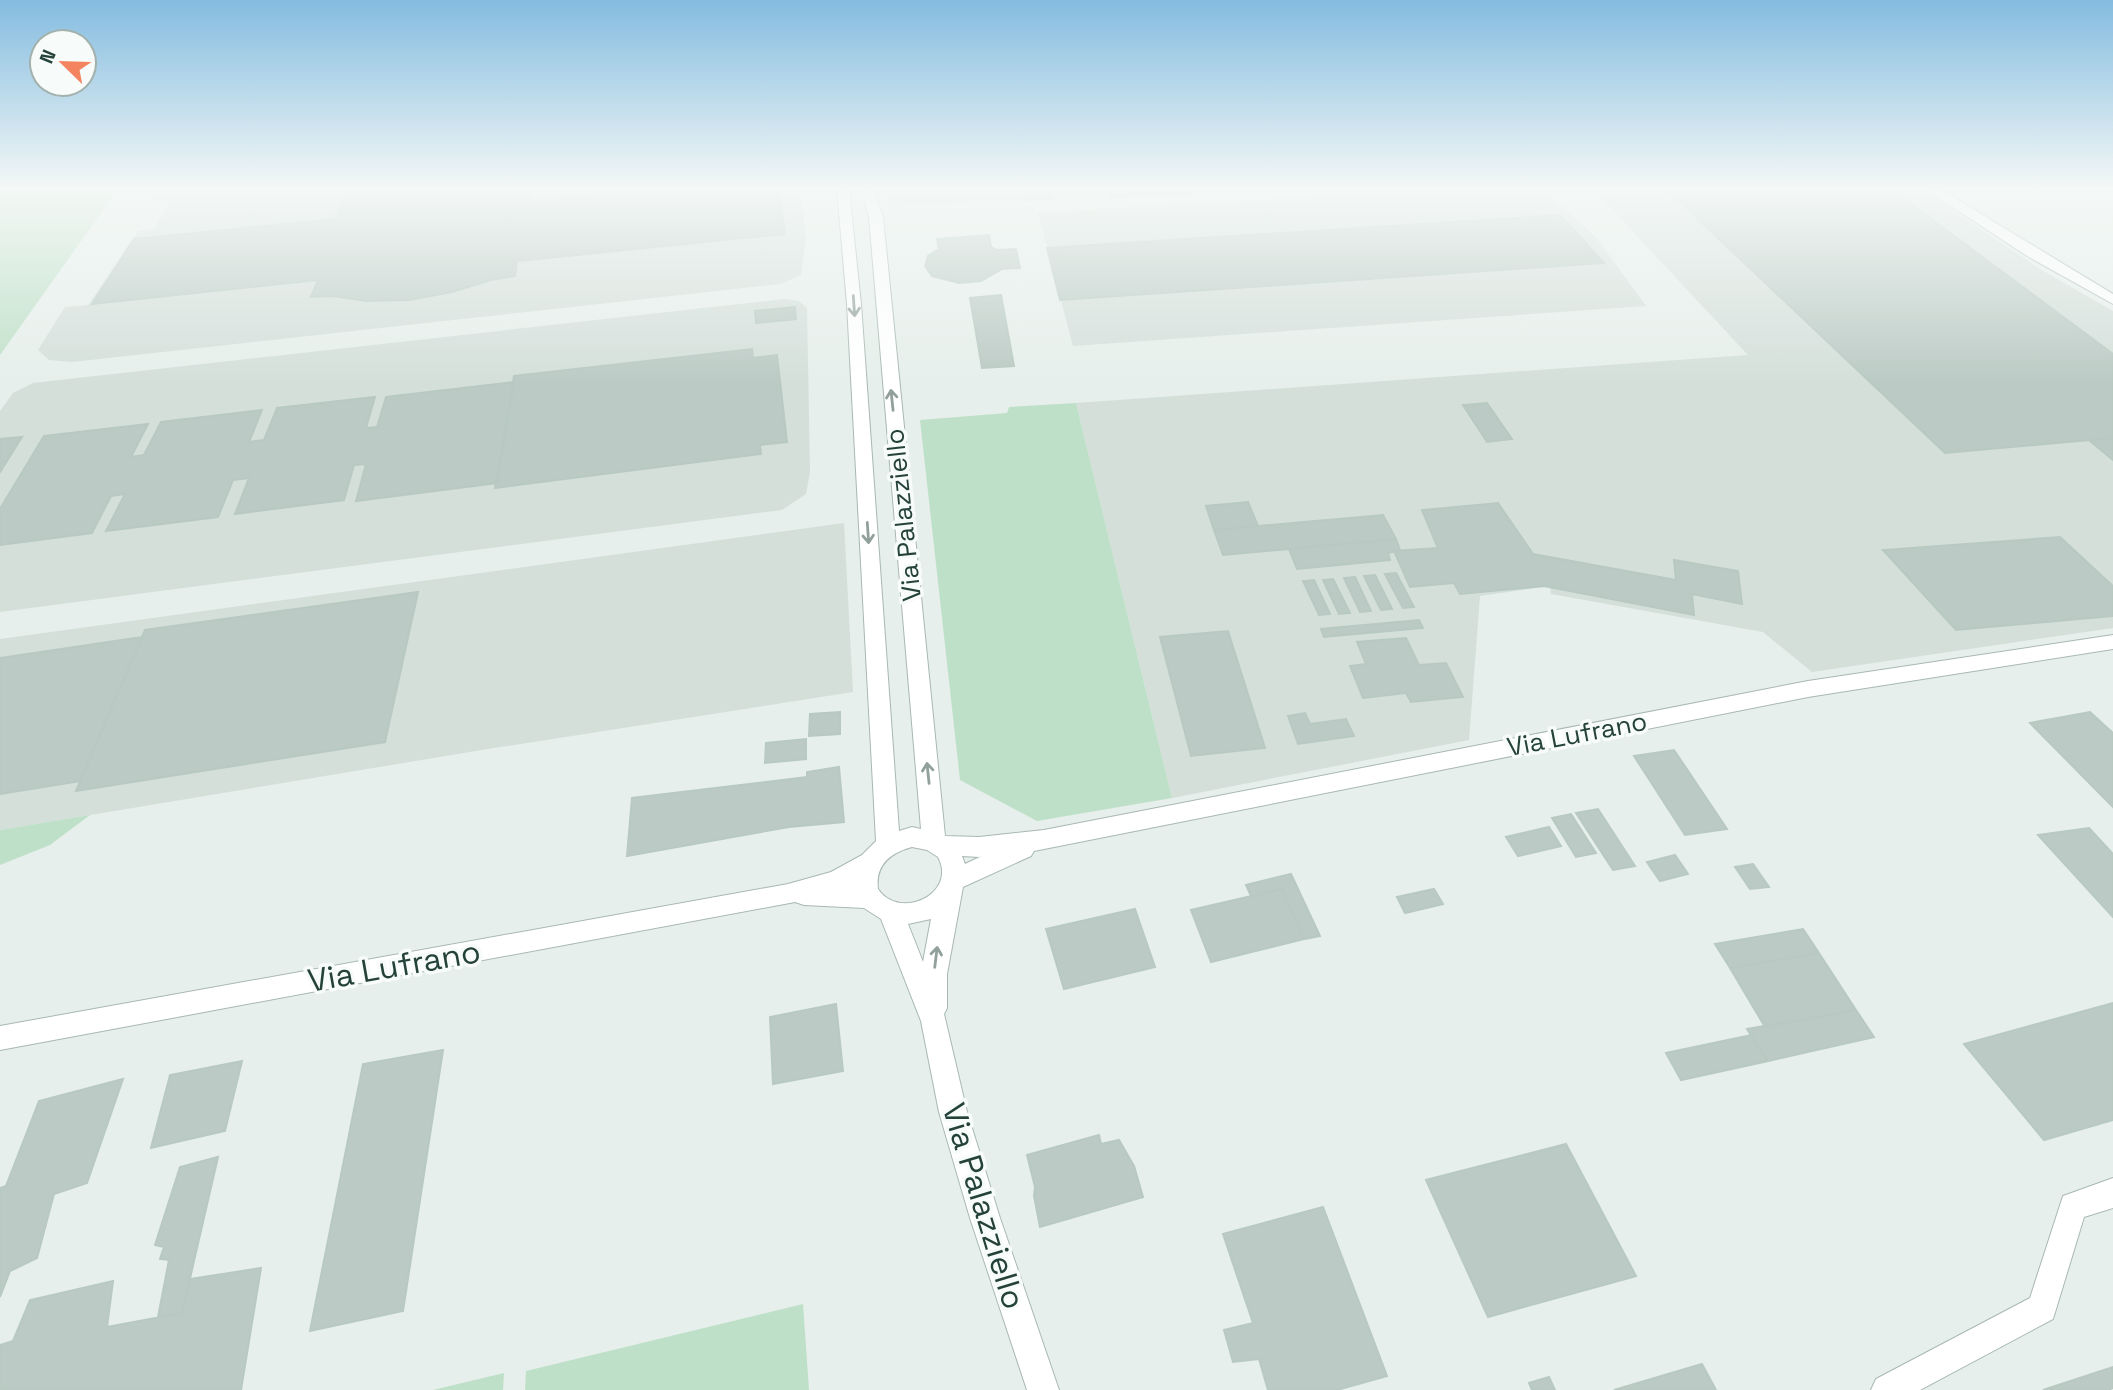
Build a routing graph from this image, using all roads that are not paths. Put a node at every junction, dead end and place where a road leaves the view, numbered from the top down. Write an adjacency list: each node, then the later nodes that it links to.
1 (849, 254): 7 (street, Via Palazziello, one-way to 7)
2 (880, 254): 8 (street, Via Palazziello, one-way to 2)
3 (2033, 254): 4 (street)
4 (2113, 300)
5 (2113, 642): 6 (street, Via Lufrano)
6 (1044, 840): 8 (street, Via Lufrano); 10 (street, Via Lufrano)
7 (888, 843): 8 (street); 9 (street)
8 (938, 844): 10 (street)
9 (868, 863): 11 (street); 12 (street)
10 (951, 887): 12 (street); 13 (street, Via Palazziello, one-way to 10)
11 (788, 894): 12 (street); 14 (street, Via Lufrano)
12 (881, 905): 13 (street, Via Palazziello)
13 (934, 1021): 16 (street, Via Palazziello)
14 (0, 1038)
15 (2113, 1193): 17 (street)
16 (1043, 1390)
17 (1887, 1390)

